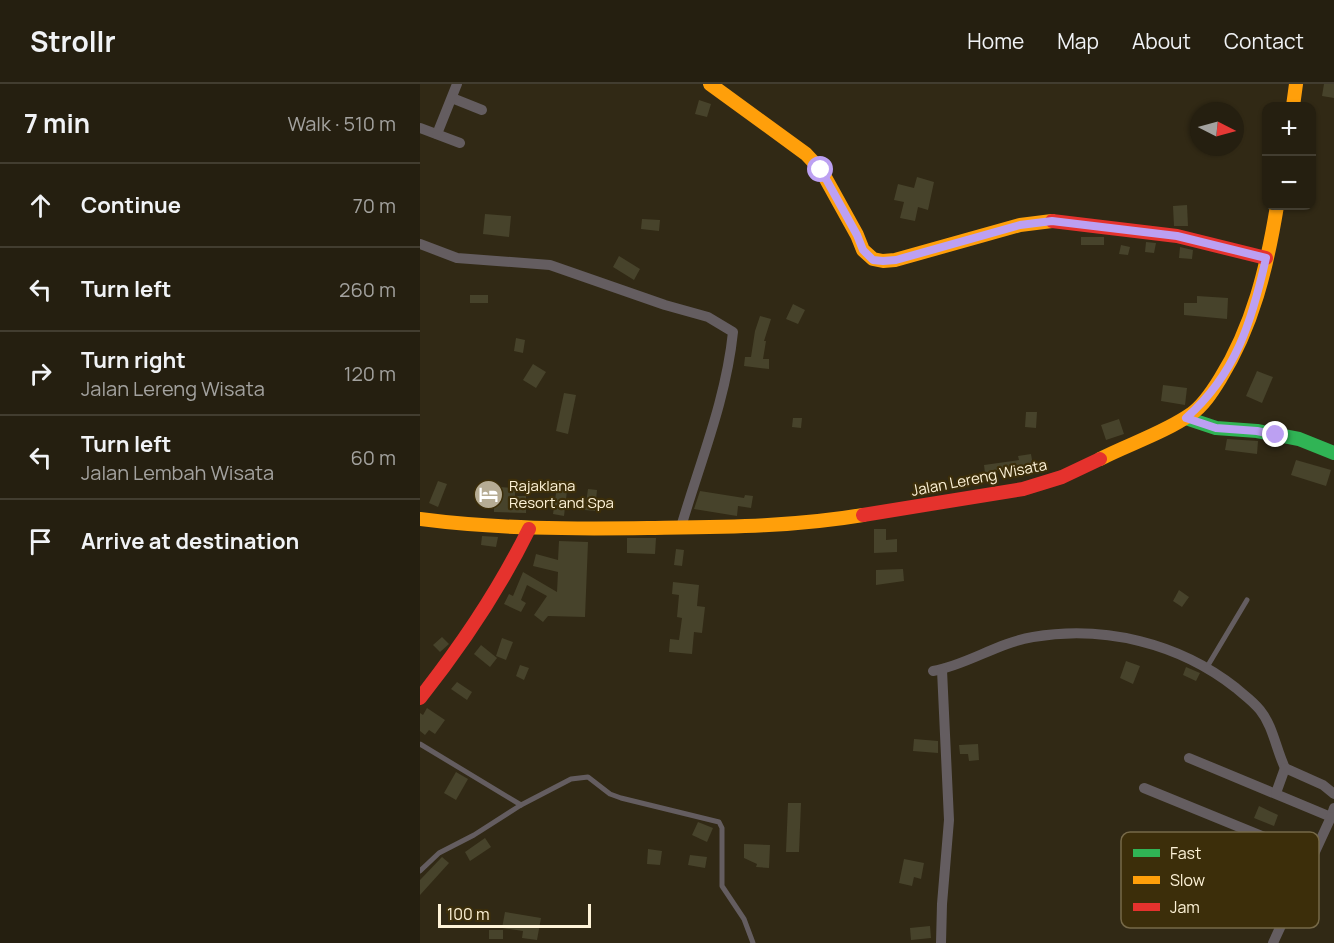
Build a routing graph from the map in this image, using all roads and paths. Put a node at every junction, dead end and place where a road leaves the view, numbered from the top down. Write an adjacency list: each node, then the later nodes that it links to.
1 (457, 84): 4 (street)
2 (710, 84): 12 (main road)
3 (1296, 84): 5 (main road)
4 (452, 98): 6 (street); 8 (street)
5 (1294, 102)
6 (482, 110)
7 (420, 128): 8 (street)
8 (437, 134): 9 (street)
9 (460, 143)
10 (1276, 210): 12 (main road, Jalan Lereng Wisata)
11 (420, 244): 16 (street)
12 (1266, 258): 13 (main road, Jalan Lereng Wisata)
13 (1186, 418): 14 (main road); 16 (main road, Jalan Lereng Wisata)
14 (1334, 453)
15 (420, 519): 17 (main road, Jalan Lereng Wisata)
16 (681, 527): 17 (main road, Jalan Lereng Wisata)
17 (529, 529): 20 (main road)
18 (1247, 600): 19 (lane)
19 (1207, 667): 23 (street); 34 (street)
20 (420, 698)
21 (420, 744): 27 (lane)
22 (1189, 758): 25 (street)
23 (1285, 768): 25 (street); 26 (street)
24 (1144, 788): 29 (street)
25 (1276, 793): 28 (street)
26 (1334, 794)
27 (521, 805): 31 (lane); 33 (lane)
28 (1332, 812): 30 (street)
29 (1252, 832)
30 (1319, 843)
31 (420, 871)
32 (1280, 928): 35 (street)
33 (753, 943)
34 (941, 943)
35 (1273, 943)

